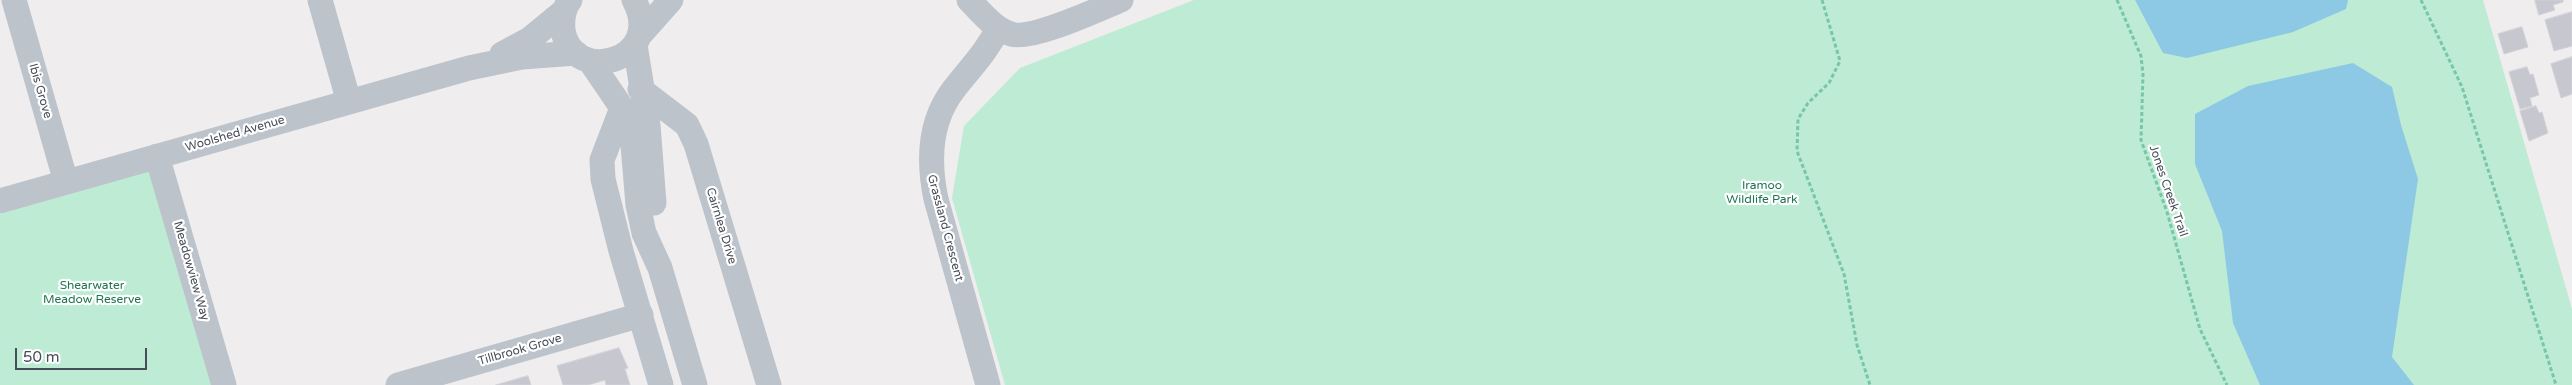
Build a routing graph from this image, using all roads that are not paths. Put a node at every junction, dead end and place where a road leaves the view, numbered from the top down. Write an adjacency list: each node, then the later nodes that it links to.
1 (14, 0): 16 (street, Ibis Grove)
2 (320, 0): 13 (street)
3 (634, 0): 9 (street)
4 (671, 0): 9 (street)
5 (969, 0): 8 (street)
6 (1121, 0): 8 (street)
7 (566, 4): 10 (street); 11 (street, Woolshed Avenue)
8 (998, 28): 26 (street, Grassland Crescent)
9 (637, 40): 10 (street, Woolshed Avenue); 12 (street)
10 (583, 57): 11 (street, Woolshed Avenue); 14 (street)
11 (469, 68): 13 (street, Woolshed Avenue)
12 (640, 89): 18 (street); 25 (street, Cairnlea Drive)
13 (349, 102): 15 (street, Woolshed Avenue)
14 (622, 108): 18 (street); 19 (street)
15 (157, 156): 16 (street, Woolshed Avenue); 21 (street, Meadowview Way)
16 (66, 182): 17 (street, Woolshed Avenue)
17 (0, 202)
18 (660, 268): 24 (street)
19 (641, 315): 20 (street, Tillbrook Grove); 23 (street)
20 (447, 378): 22 (street, Tillbrook Grove)
21 (224, 385)
22 (398, 385)
23 (661, 385)
24 (695, 385)
25 (769, 385)
26 (988, 385)

